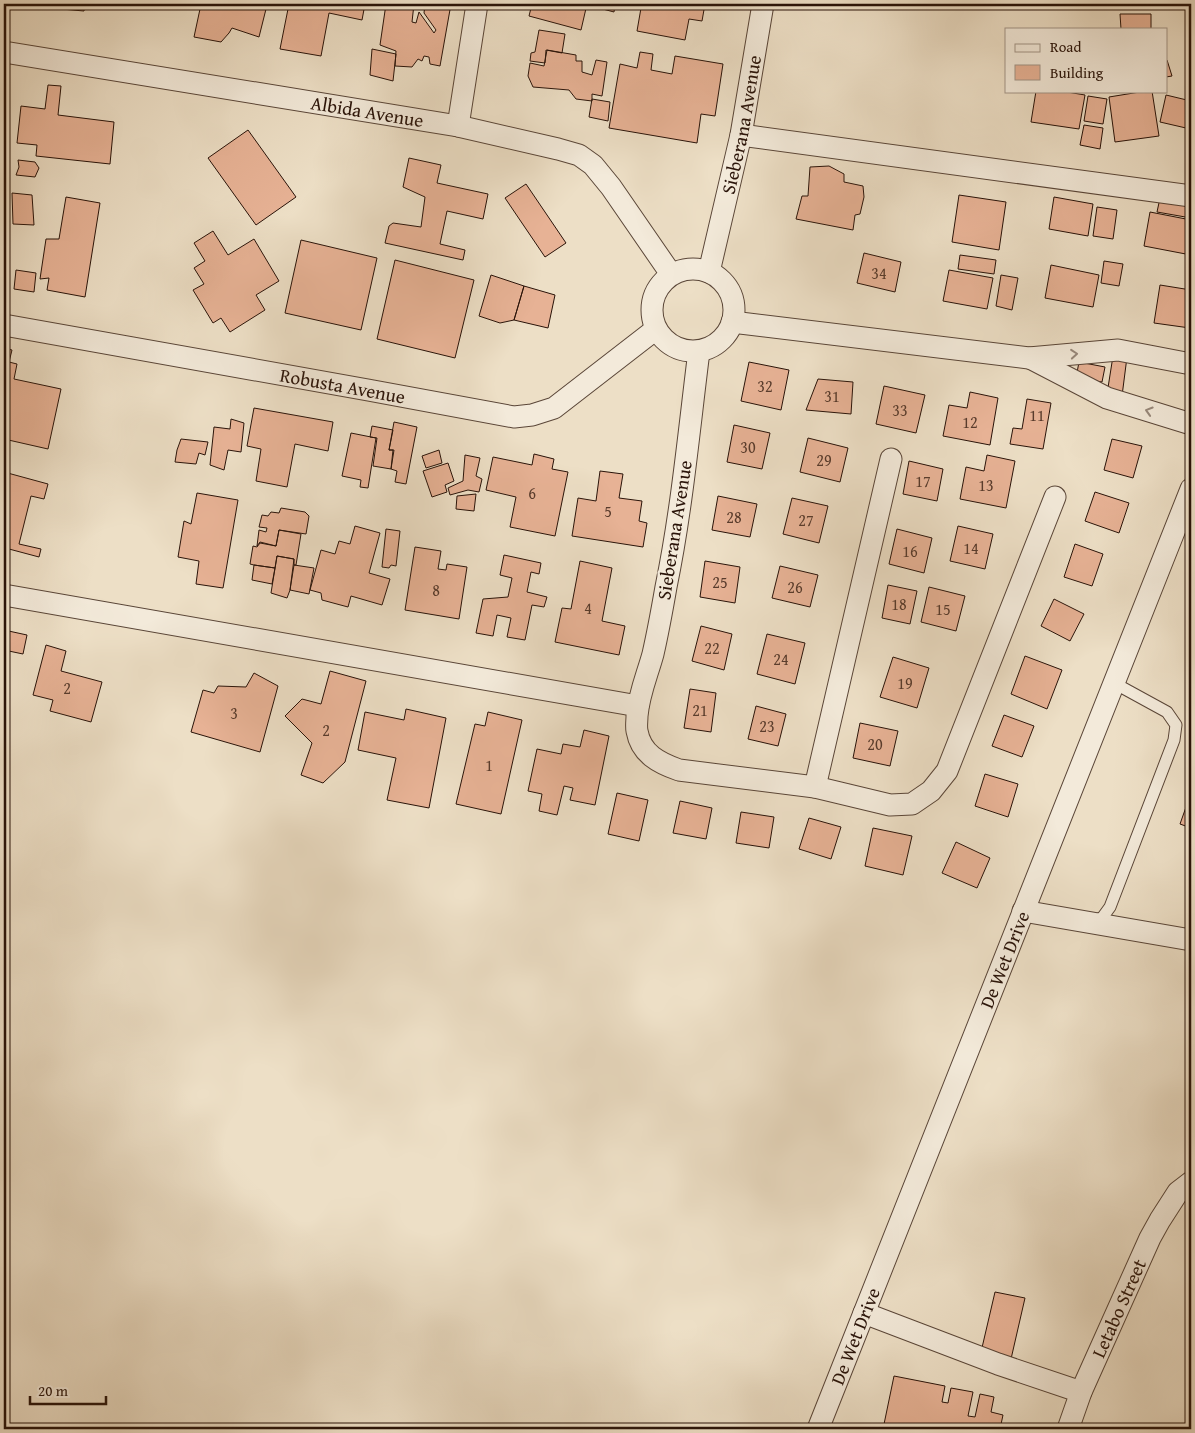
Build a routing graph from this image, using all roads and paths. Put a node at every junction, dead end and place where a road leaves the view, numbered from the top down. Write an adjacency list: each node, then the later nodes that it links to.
1 (477, 4): 4 (street)
2 (762, 4): 5 (street, Sieberana Avenue)
3 (4, 52): 4 (street, Albida Avenue)
4 (458, 126): 8 (street, Albida Avenue)
5 (741, 135): 6 (street); 7 (street, Sieberana Avenue)
6 (1191, 196)
7 (709, 272): 8 (street); 9 (street)
8 (671, 274): 11 (street)
9 (732, 322): 12 (street); 13 (street)
10 (4, 325): 11 (street, Robusta Avenue)
11 (656, 328): 12 (street)
12 (699, 351): 21 (street, Sieberana Avenue)
13 (1029, 358): 14 (street, one-way to 14); 15 (street, one-way to 13)
14 (1191, 364)
15 (1191, 424)
16 (891, 459): 22 (street)
17 (1191, 489): 20 (street, De Wet Drive)
18 (1055, 497): 22 (street, Sieberana Avenue)
19 (4, 595): 21 (street)
20 (1114, 683): 23 (street, De Wet Drive); 24 (lane)
21 (638, 706): 22 (street, Sieberana Avenue)
22 (815, 787)
23 (1023, 911): 24 (street); 27 (street, De Wet Drive)
24 (1089, 923): 25 (street)
25 (1191, 940)
26 (1184, 1187): 28 (street, Letabo Street)
27 (864, 1313): 28 (street); 29 (street, De Wet Drive)
28 (1081, 1392): 30 (street, Letabo Street)
29 (818, 1429)
30 (1068, 1429)

